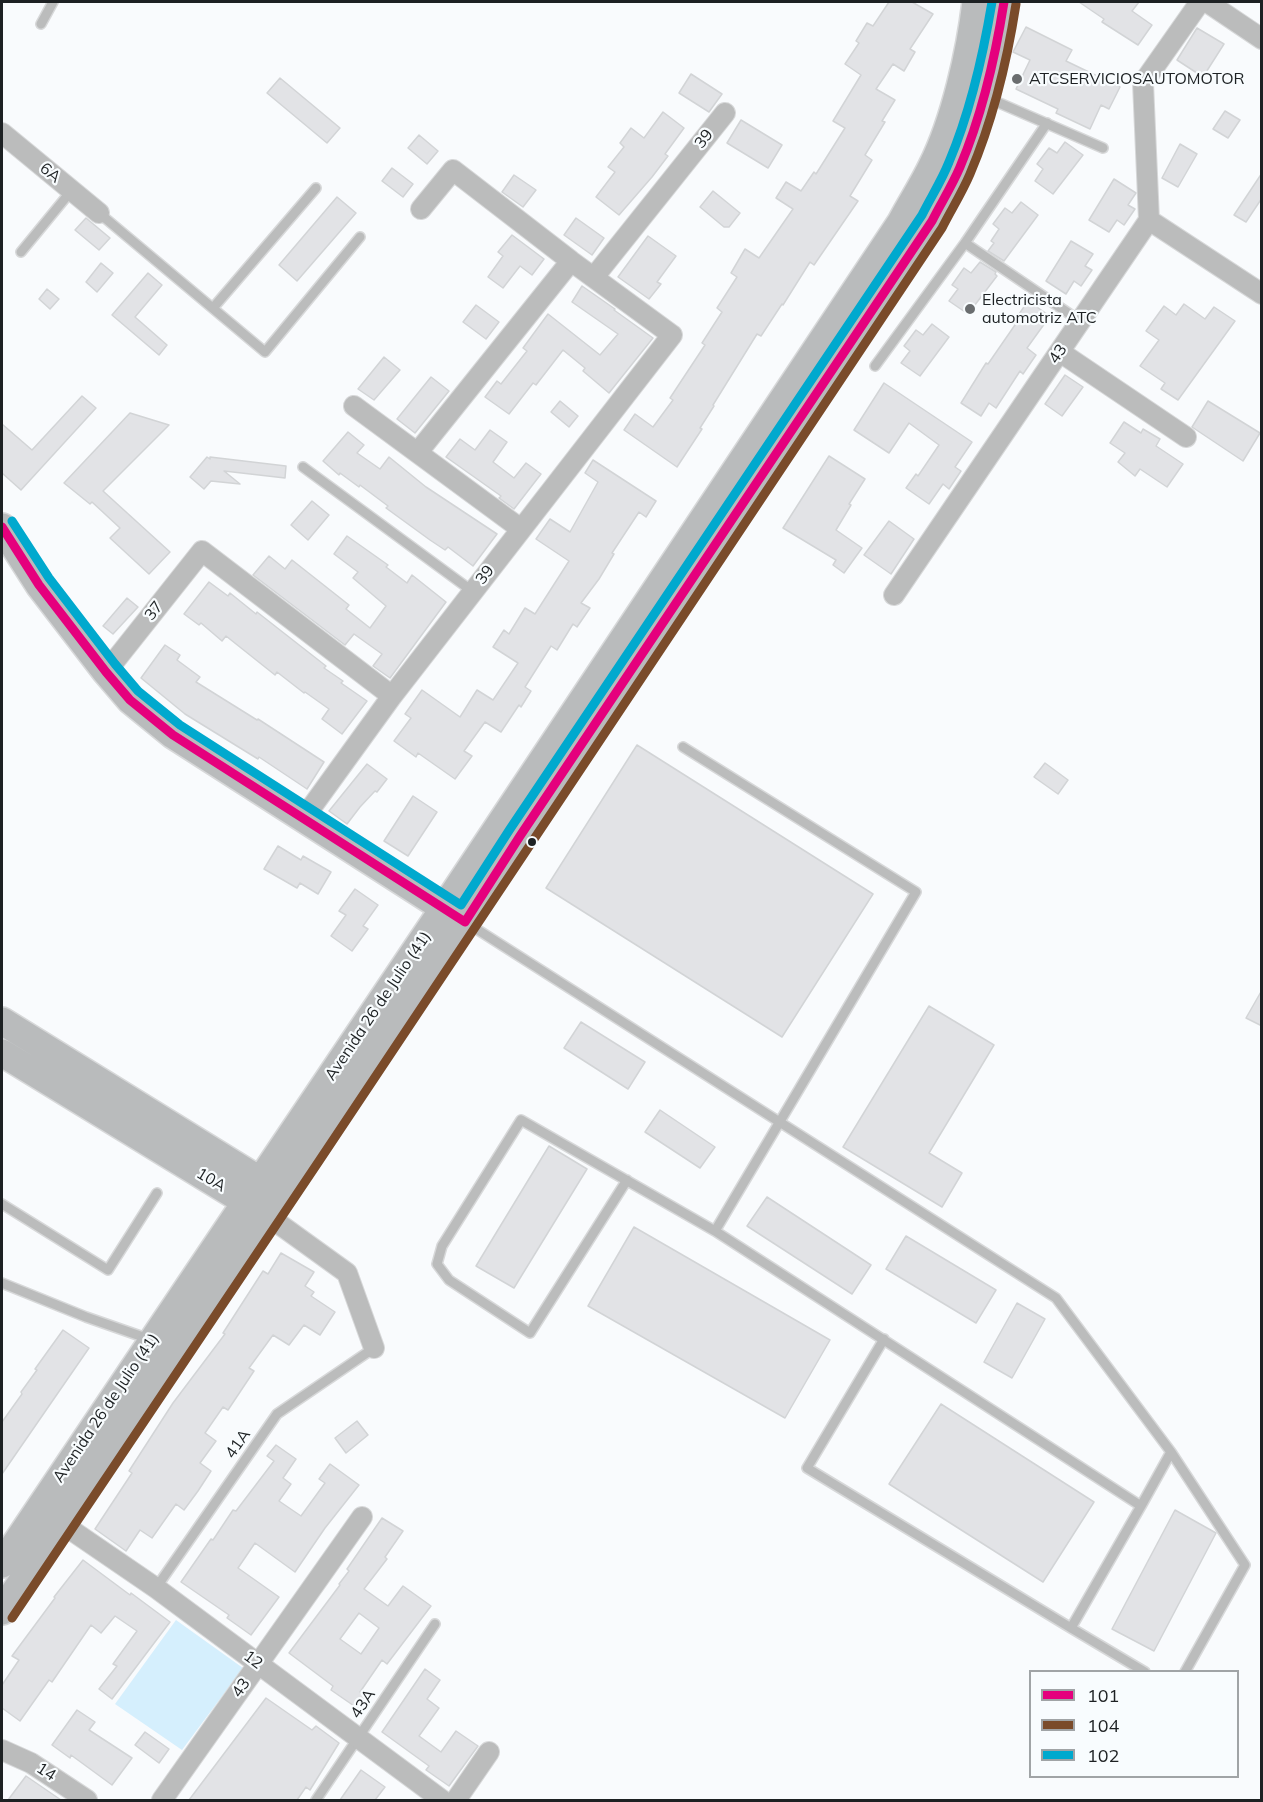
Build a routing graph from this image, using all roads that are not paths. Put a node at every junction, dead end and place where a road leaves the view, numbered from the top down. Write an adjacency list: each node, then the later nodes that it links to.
1 (53, 2): 6 (lane)
2 (976, 2): 40 (main road, Avenida 26 de Julio (41))
3 (1004, 2): 8 (main road, Avenida 26 de Julio (41))
4 (1200, 2): 17 (street)
5 (1207, 2): 7 (street)
6 (41, 24)
7 (1262, 39)
8 (985, 95): 10 (lane); 40 (main road, Avenida 26 de Julio (41))
9 (725, 113): 22 (street, 39)
10 (1047, 123): 12 (lane); 19 (lane)
11 (2, 133): 14 (street, 6A)
12 (1103, 148)
13 (316, 188): 24 (lane)
14 (72, 190): 16 (street, 6A); 20 (lane)
15 (421, 209): 21 (street)
16 (99, 213): 24 (lane)
17 (1149, 220): 23 (street); 25 (street, 43)
18 (360, 237): 24 (lane)
19 (965, 243): 25 (lane); 27 (lane)
20 (21, 252)
21 (572, 261): 22 (street); 30 (street)
22 (594, 277): 33 (street, 39)
23 (1262, 294)
24 (213, 308)
25 (1080, 321): 26 (street, 43)
26 (1060, 352): 29 (street); 35 (street, 43)
27 (875, 366)
28 (354, 406): 30 (street)
29 (1186, 437)
30 (418, 452): 33 (street)
31 (303, 467): 34 (lane)
32 (2, 527): 36 (main road)
33 (521, 529): 34 (street, 39)
34 (472, 591): 37 (street, 39)
35 (894, 595)
36 (106, 672): 37 (street, 37); 39 (main road)
37 (392, 696): 39 (street, 39)
38 (683, 747): 43 (lane)
39 (303, 819): 40 (main road)
40 (454, 915): 43 (lane); 45 (main road, Avenida 26 de Julio (41)); 48 (main road, Avenida 26 de Julio (41))
41 (2, 1021): 45 (main road, 10A)
42 (2, 1053): 45 (main road, 10A)
43 (779, 1122): 49 (lane); 54 (lane)
44 (627, 1180): 44 (lane); 49 (lane)
45 (252, 1191): 48 (main road, 10A); 52 (main road, Avenida 26 de Julio (41))
46 (157, 1193): 47 (lane)
47 (2, 1204)
48 (276, 1205): 53 (street, 10A); 57 (main road, Avenida 26 de Julio (41))
49 (715, 1231): 51 (lane)
50 (2, 1283): 52 (lane)
51 (884, 1339): 55 (lane); 62 (lane)
52 (151, 1340): 58 (main road, Avenida 26 de Julio (41))
53 (374, 1348): 59 (lane, 41A)
54 (1171, 1452): 55 (lane); 65 (lane)
55 (1140, 1506): 62 (lane)
56 (362, 1517): 63 (street, 43)
57 (61, 1523): 59 (street, 12); 60 (main road, Avenida 26 de Julio (41))
58 (2, 1564)
59 (156, 1588): 63 (street, 12)
60 (2, 1611)
61 (435, 1624): 66 (lane, 43A)
62 (1071, 1628): 64 (lane)
63 (258, 1664): 66 (street, 12); 70 (street, 43)
64 (1143, 1670)
65 (1186, 1670)
66 (358, 1739): 71 (lane, 43A); 72 (street, 12)
67 (2, 1750): 69 (street, 14)
68 (489, 1752): 73 (street)
69 (87, 1800)
70 (162, 1800)
71 (316, 1800)
72 (442, 1800)
73 (456, 1800)

